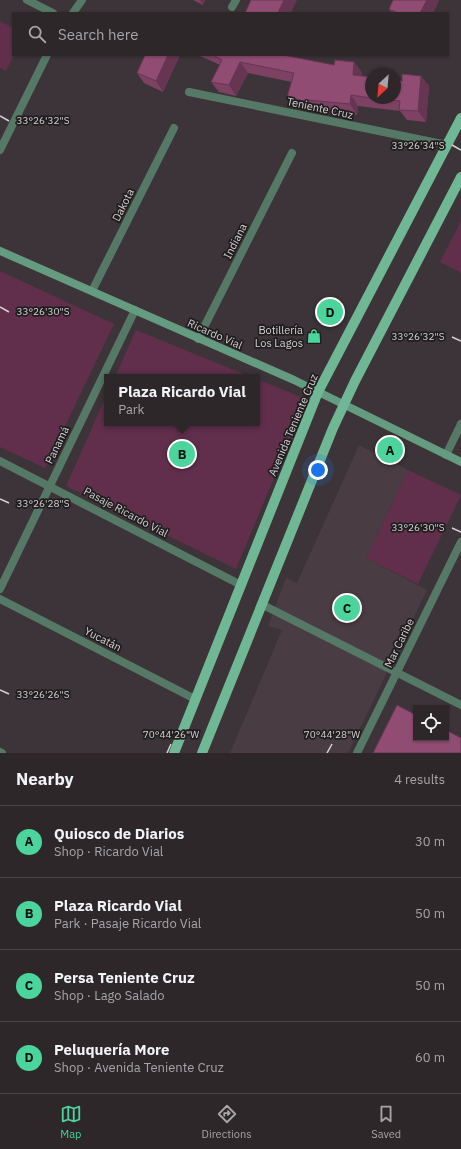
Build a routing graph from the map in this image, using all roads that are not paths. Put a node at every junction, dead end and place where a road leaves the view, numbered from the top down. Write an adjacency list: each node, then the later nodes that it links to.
1 (27, 0): 3 (street)
2 (82, 0): 4 (street)
3 (51, 12)
4 (73, 12)
5 (47, 56): 10 (street)
6 (189, 92): 9 (street, Teniente Cruz)
7 (461, 118): 9 (main road, Avenida Teniente Cruz)
8 (174, 128): 14 (street, Dakota)
9 (447, 145): 17 (main road, Avenida Teniente Cruz)
10 (0, 150)
11 (292, 153): 16 (street, Indiana)
12 (461, 177): 18 (main road)
13 (0, 251): 14 (street, Ricardo Vial)
14 (92, 291): 15 (street, Ricardo Vial)
15 (135, 310): 16 (street, Ricardo Vial); 23 (street, Panamá)
16 (198, 338): 17 (street, Ricardo Vial)
17 (318, 392): 18 (street, Ricardo Vial); 25 (main road, Avenida Teniente Cruz)
18 (344, 404): 20 (street, Ricardo Vial); 28 (main road)
19 (461, 424): 20 (street)
20 (446, 455): 22 (street, Ricardo Vial)
21 (0, 461): 23 (street, Pasaje Ricardo Vial)
22 (461, 462)
23 (50, 485): 25 (street, Pasaje Ricardo Vial); 26 (street, Panamá)
24 (461, 542): 29 (street, Mar Caribe)
25 (241, 584): 30 (main road, Avenida Teniente Cruz)
26 (0, 589)
27 (0, 599): 30 (street, Yucatán)
28 (263, 604): 29 (street); 33 (main road)
29 (397, 672): 31 (street); 34 (street, Mar Caribe)
30 (195, 699): 32 (main road, Avenida Teniente Cruz)
31 (461, 705)
32 (174, 753)
33 (202, 753)
34 (357, 753)

